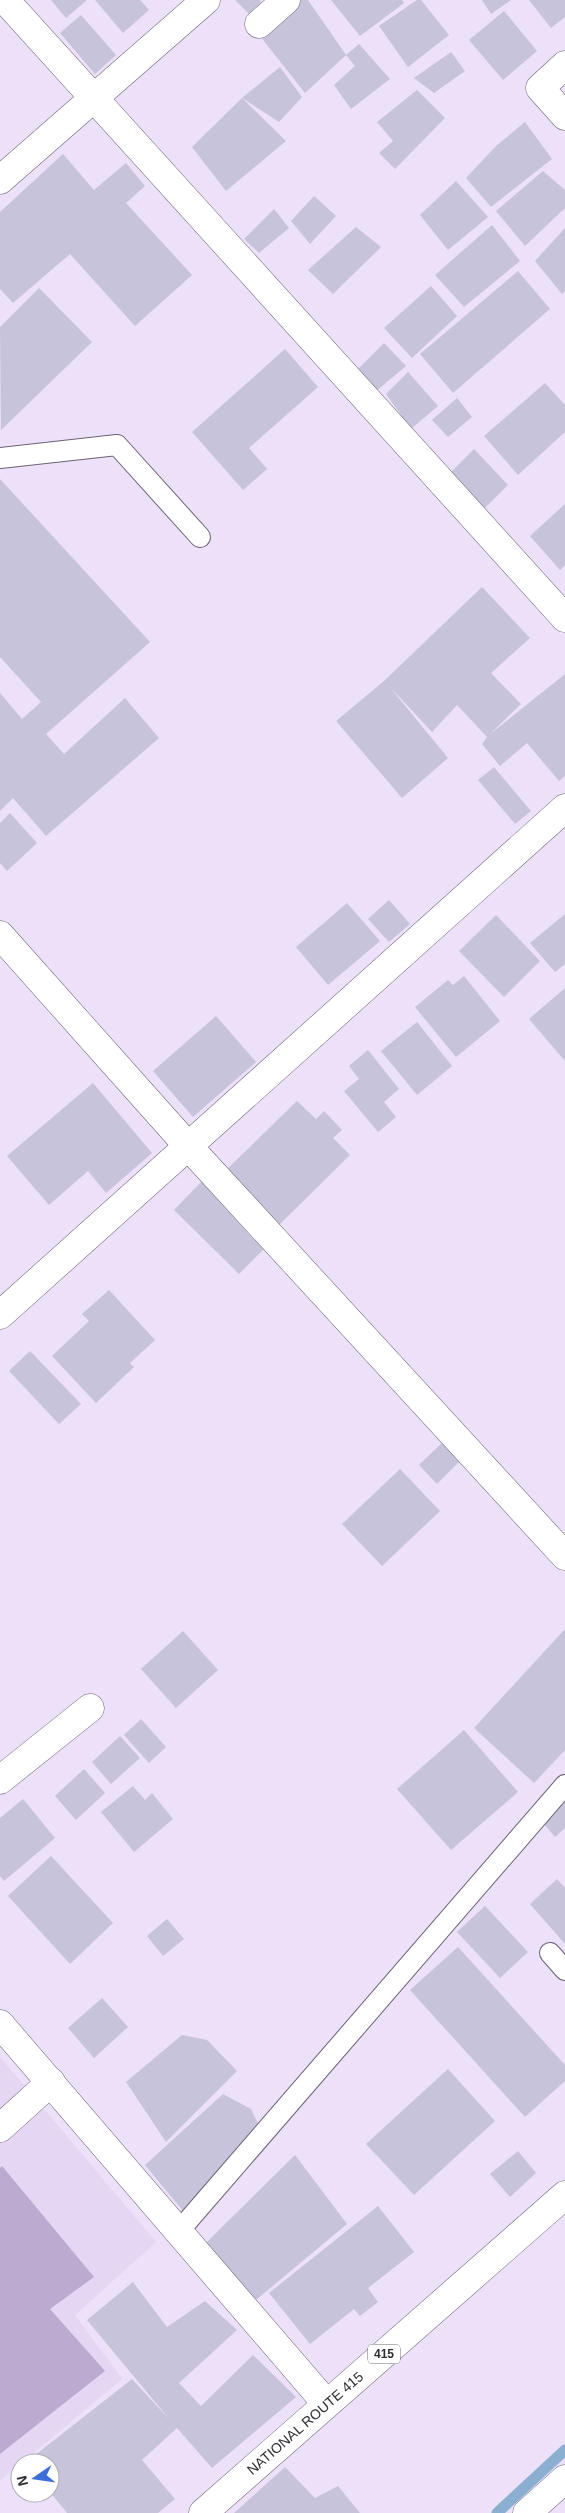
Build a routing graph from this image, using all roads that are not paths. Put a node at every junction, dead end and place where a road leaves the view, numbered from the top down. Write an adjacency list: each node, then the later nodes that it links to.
1 (5, 0): 6 (main road)
2 (206, 0): 6 (main road)
3 (286, 0): 4 (main road)
4 (259, 24)
5 (565, 65): 7 (main road)
6 (93, 99): 8 (main road); 11 (main road)
7 (565, 116)
8 (0, 180)
9 (0, 458): 10 (lane)
10 (200, 536)
11 (565, 618)
12 (565, 808): 14 (main road)
13 (0, 936): 14 (main road)
14 (188, 1146): 15 (main road); 16 (main road)
15 (0, 1315)
16 (565, 1556)
17 (90, 1708): 18 (main road)
18 (0, 1780)
19 (565, 1785): 26 (lane)
20 (550, 1953): 21 (lane)
21 (565, 1970)
22 (0, 2024): 23 (main road)
23 (51, 2082): 24 (main road); 26 (main road)
24 (0, 2128)
25 (565, 2195): 27 (main road, NATIONAL ROUTE 415 / 415)
26 (179, 2231): 27 (main road)
27 (326, 2403): 29 (main road, NATIONAL ROUTE 415 / 415)
28 (565, 2479): 30 (main road)
29 (202, 2513)
30 (527, 2513)

